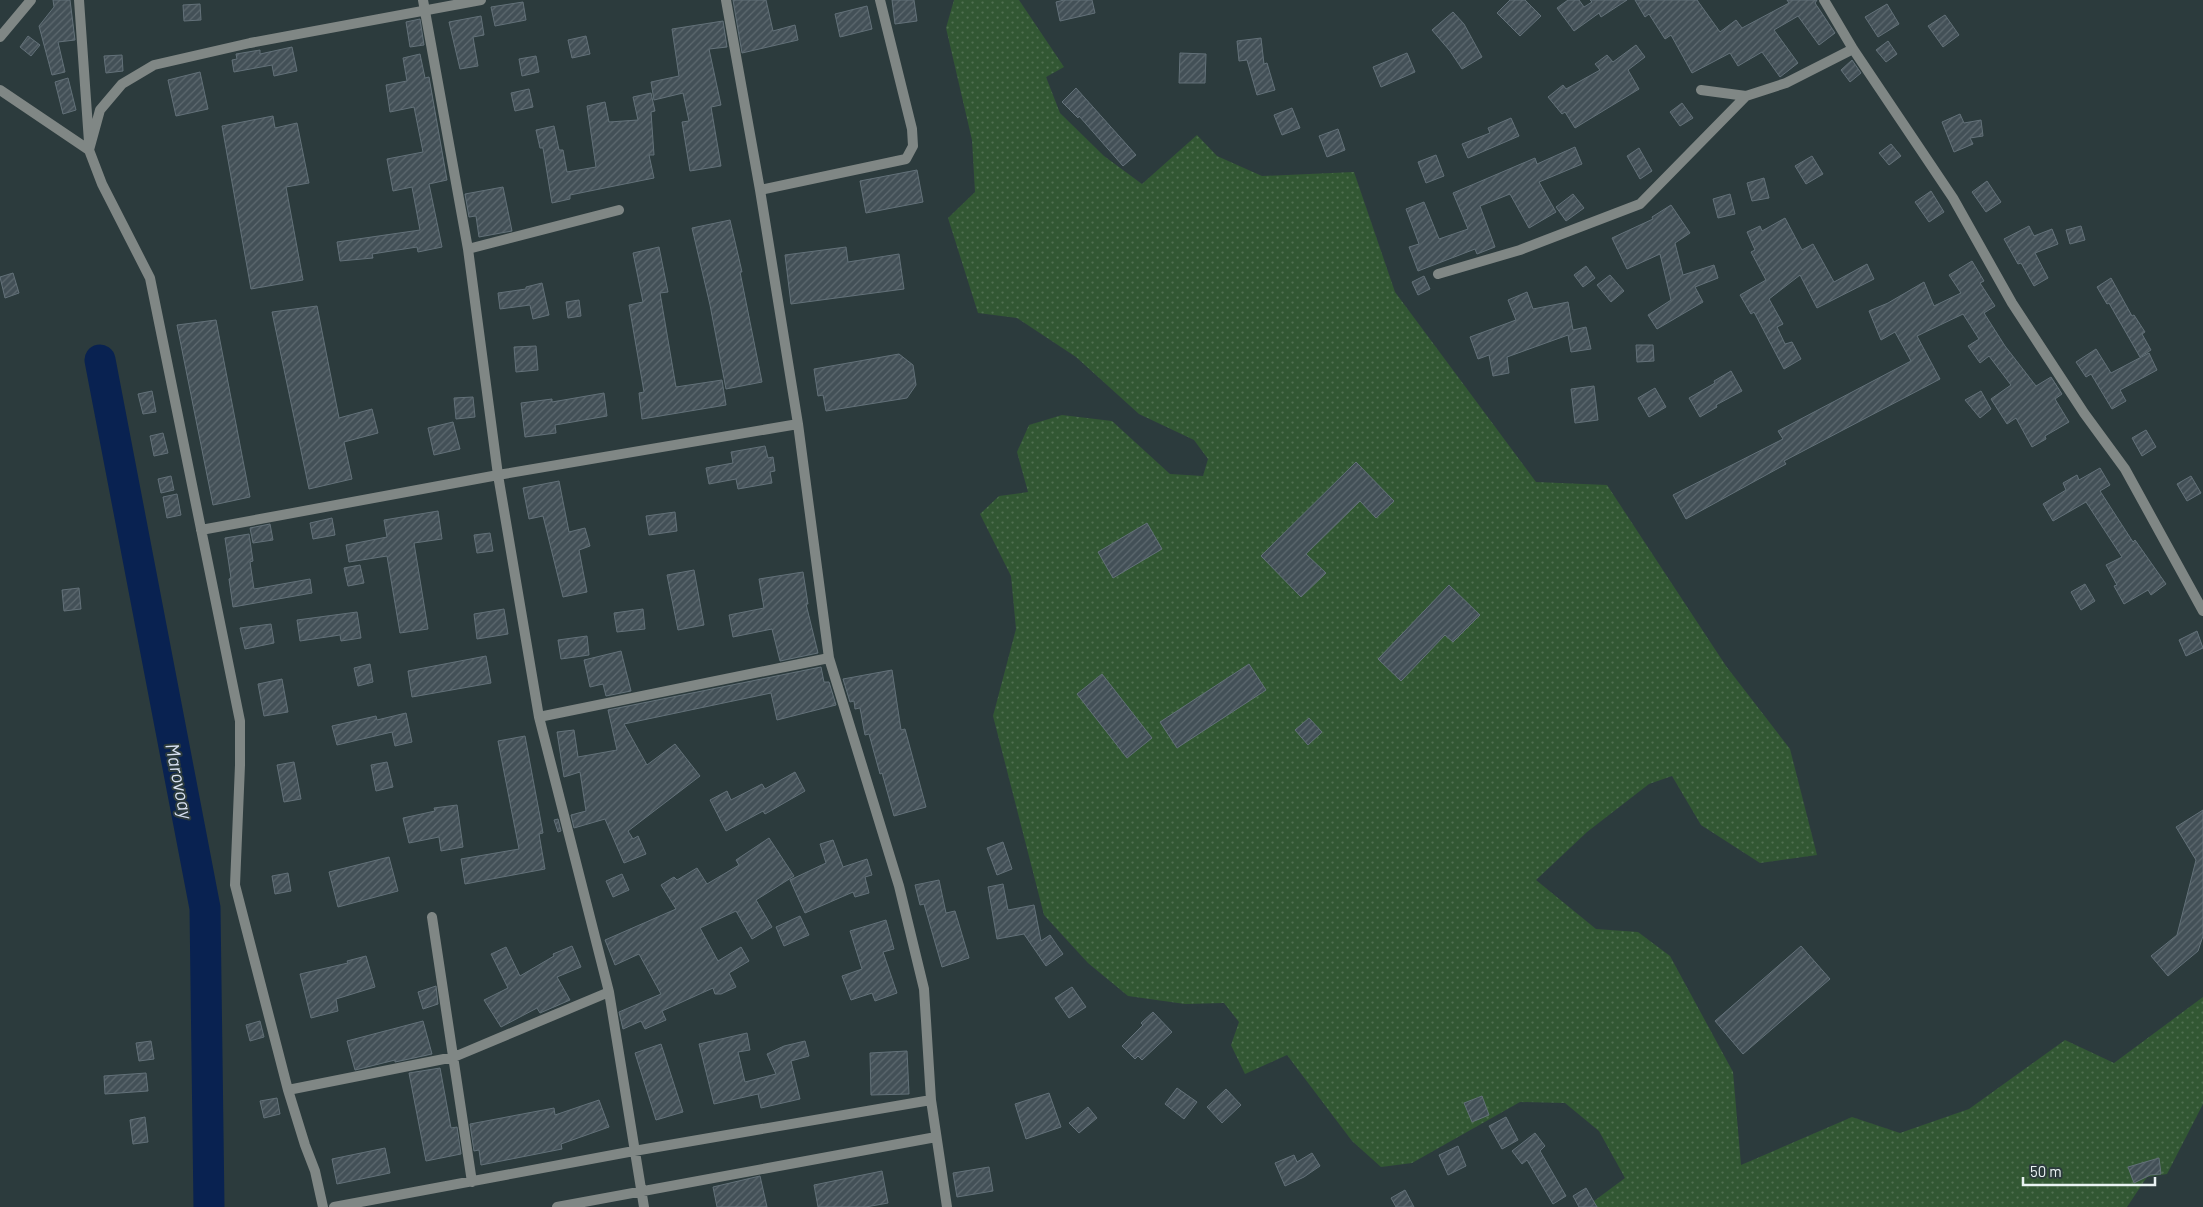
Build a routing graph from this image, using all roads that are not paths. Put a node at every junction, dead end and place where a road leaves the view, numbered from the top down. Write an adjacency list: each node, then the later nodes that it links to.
1 (32, 0): 9 (street)
2 (79, 0): 14 (street)
3 (423, 0): 8 (street)
4 (481, 0): 8 (street)
5 (726, 0): 15 (street)
6 (880, 0): 15 (street)
7 (1824, 0): 10 (street)
8 (424, 11): 14 (street); 17 (street)
9 (0, 37)
10 (1853, 49): 13 (street); 22 (street)
11 (0, 90): 14 (street)
12 (1701, 90): 13 (street)
13 (1746, 96): 18 (street)
14 (89, 150): 21 (street)
15 (760, 190): 19 (street)
16 (620, 210): 17 (street)
17 (468, 249): 20 (street)
18 (1438, 274)
19 (798, 424): 20 (street); 23 (street)
20 (498, 475): 21 (street); 24 (street)
21 (201, 530): 28 (street)
22 (2203, 610)
23 (829, 658): 24 (street); 29 (street)
24 (540, 717): 26 (street)
25 (432, 917): 27 (street)
26 (609, 992): 27 (street); 31 (street)
27 (454, 1058): 28 (street); 32 (street)
28 (288, 1090): 34 (street)
29 (931, 1100): 30 (street); 31 (street)
30 (936, 1137): 33 (street); 38 (street)
31 (634, 1151): 32 (street); 33 (street)
32 (472, 1182): 35 (street)
33 (642, 1192): 36 (street); 37 (street)
34 (323, 1207)
35 (334, 1207)
36 (557, 1207)
37 (644, 1207)
38 (947, 1207)

